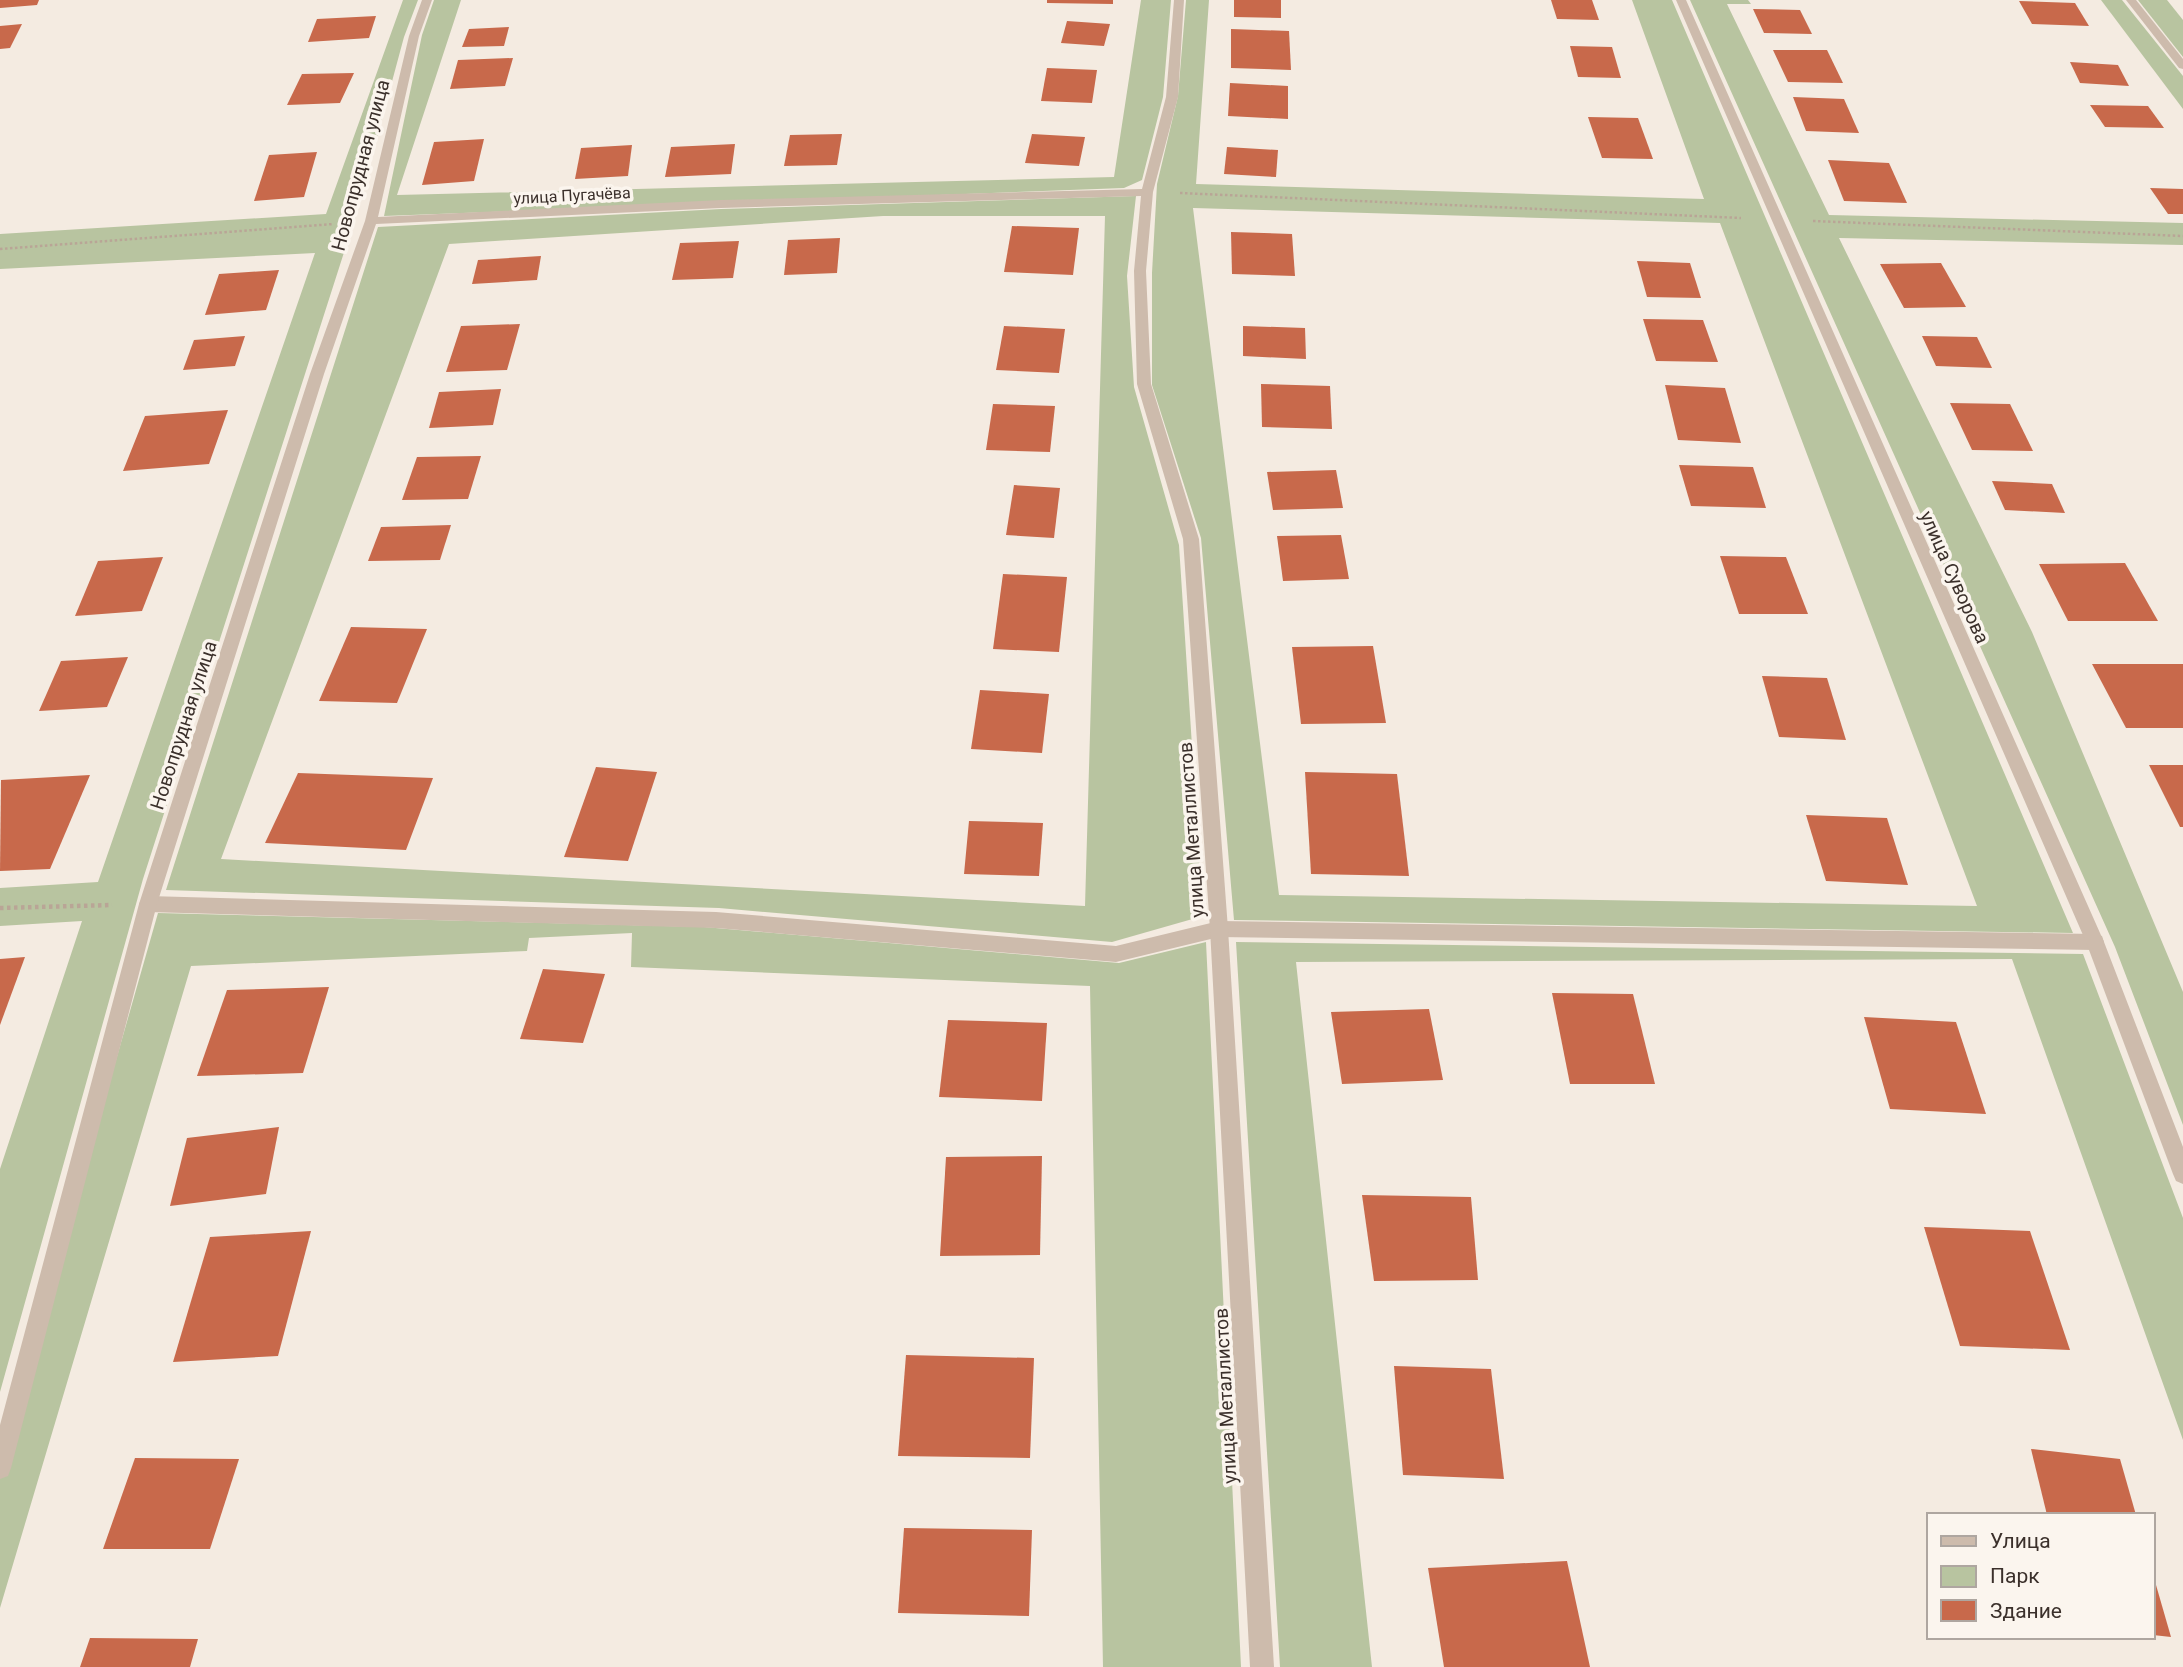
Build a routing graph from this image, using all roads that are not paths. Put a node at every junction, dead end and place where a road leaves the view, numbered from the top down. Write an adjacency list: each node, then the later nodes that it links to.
1 (427, 0): 7 (street, Новопрудная улица)
2 (1180, 0): 6 (street, улица Металлистов)
3 (1681, 0): 10 (street, улица Суворова)
4 (2131, 0): 5 (street)
5 (2183, 66)
6 (1147, 192): 7 (street, улица Пугачёва); 9 (street, улица Металлистов)
7 (371, 221): 8 (street, Новопрудная улица)
8 (148, 904): 9 (street); 12 (street, Новопрудная улица)
9 (1219, 929): 10 (street); 13 (street, улица Металлистов)
10 (2095, 942): 11 (street, улица Суворова)
11 (2183, 1174)
12 (0, 1468)
13 (1262, 1667)

